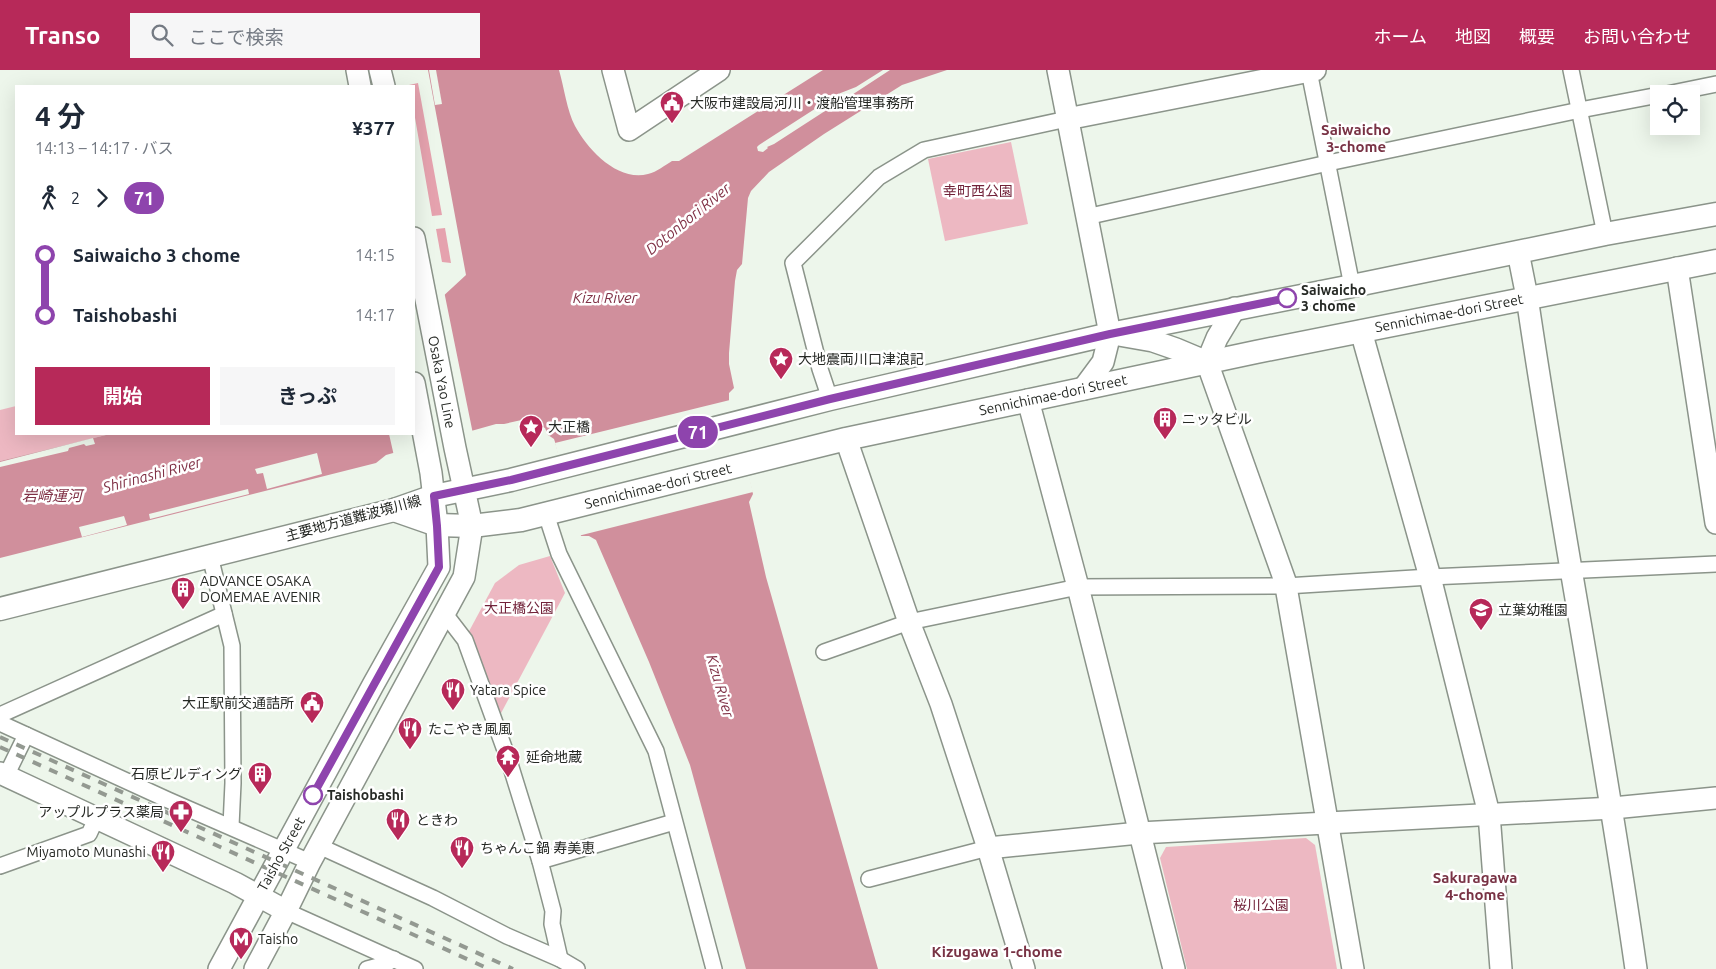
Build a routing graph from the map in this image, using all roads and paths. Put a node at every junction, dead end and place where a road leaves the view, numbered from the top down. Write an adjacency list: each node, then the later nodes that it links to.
1 (357, 70): 9 (street)
2 (380, 70): 10 (street)
3 (614, 70): 4 (street)
4 (719, 70)
5 (1571, 70): 13 (street)
6 (1312, 71): 14 (street); 15 (street)
7 (1059, 80): 14 (street)
8 (1716, 84): 11 (street)
9 (360, 85)
10 (384, 85)
11 (1700, 87)
12 (1650, 97): 13 (street)
13 (1580, 110): 15 (street); 18 (street)
14 (1067, 119): 17 (street); 31 (street)
15 (1328, 163): 17 (street); 23 (street)
16 (1716, 214): 18 (main road)
17 (1086, 217): 27 (street)
18 (1605, 234): 20 (main road)
19 (415, 243): 34 (street, Osaka Yao Line)
20 (1518, 252): 23 (main road); 24 (street)
21 (1716, 261): 22 (main road, Sennichimae-dori Street)
22 (1677, 268): 24 (main road, Sennichimae-dori Street); 38 (street)
23 (1352, 286): 25 (main road)
24 (1527, 297): 26 (main road, Sennichimae-dori Street); 43 (street)
25 (1235, 308): 27 (main road); 28 (street)
26 (1361, 331): 28 (main road, Sennichimae-dori Street); 44 (street)
27 (1110, 334): 28 (street); 30 (street); 31 (main road)
28 (1207, 362): 30 (main road, Sennichimae-dori Street); 46 (street)
29 (415, 389): 35 (street, Osaka Yao Line)
30 (1083, 389): 32 (main road, Sennichimae-dori Street)
31 (830, 399): 34 (main road, 主要地方道難波境川線)
32 (1028, 400): 33 (main road, Sennichimae-dori Street); 45 (street)
33 (846, 439): 37 (main road, Sennichimae-dori Street); 50 (street)
34 (464, 489): 35 (main road, 主要地方道難波境川線); 40 (street, Osaka Yao Line)
35 (434, 496): 36 (main road, 主要地方道難波境川線); 39 (street, Osaka Yao Line)
36 (394, 510): 39 (main road, Sennichimae-dori Street); 41 (main road, 主要地方道難波境川線)
37 (546, 514): 40 (main road, Sennichimae-dori Street); 60 (street)
38 (1716, 523)
39 (437, 526): 40 (main road, Sennichimae-dori Street); 65 (street, Taisho Street)
40 (472, 526): 49 (street, Taisho Street)
41 (210, 556): 47 (main road, 主要地方道難波境川線); 48 (street)
42 (1716, 564): 43 (street)
43 (1571, 571): 44 (street); 57 (street)
44 (1430, 577): 46 (street); 58 (street)
45 (1078, 586): 46 (street); 50 (street); 63 (street)
46 (1286, 586): 61 (street)
47 (0, 609)
48 (224, 614): 52 (street); 62 (street)
49 (445, 614): 66 (street, Taisho Street); 67 (street)
50 (909, 622): 51 (street); 64 (street)
51 (824, 652)
52 (0, 715)
53 (0, 723): 54 (street)
54 (26, 734): 55 (street); 62 (street)
55 (3, 775): 59 (street)
56 (1716, 798): 57 (street)
57 (1613, 808): 58 (street); 83 (street)
58 (1489, 814): 61 (street); 82 (street)
59 (96, 819): 68 (street); 70 (street)
60 (674, 822): 67 (street); 78 (street)
61 (1327, 822): 63 (street); 81 (street)
62 (231, 826): 65 (street)
63 (1139, 832): 64 (street); 80 (street)
64 (988, 848): 69 (street); 79 (street)
65 (284, 851): 66 (street); 70 (street, Taisho Street)
66 (314, 854): 71 (street, Taisho Street); 73 (street)
67 (540, 861): 73 (street)
68 (0, 866)
69 (869, 879)
70 (258, 895): 71 (street); 74 (street, Taisho Street)
71 (286, 911): 72 (street); 75 (street, Taisho Street)
72 (394, 959): 76 (street); 77 (street)
73 (568, 965)
74 (219, 969)
75 (254, 969)
76 (367, 969)
77 (415, 969)
78 (714, 969)
79 (1024, 969)
80 (1174, 969)
81 (1353, 969)
82 (1501, 969)
83 (1636, 969)

